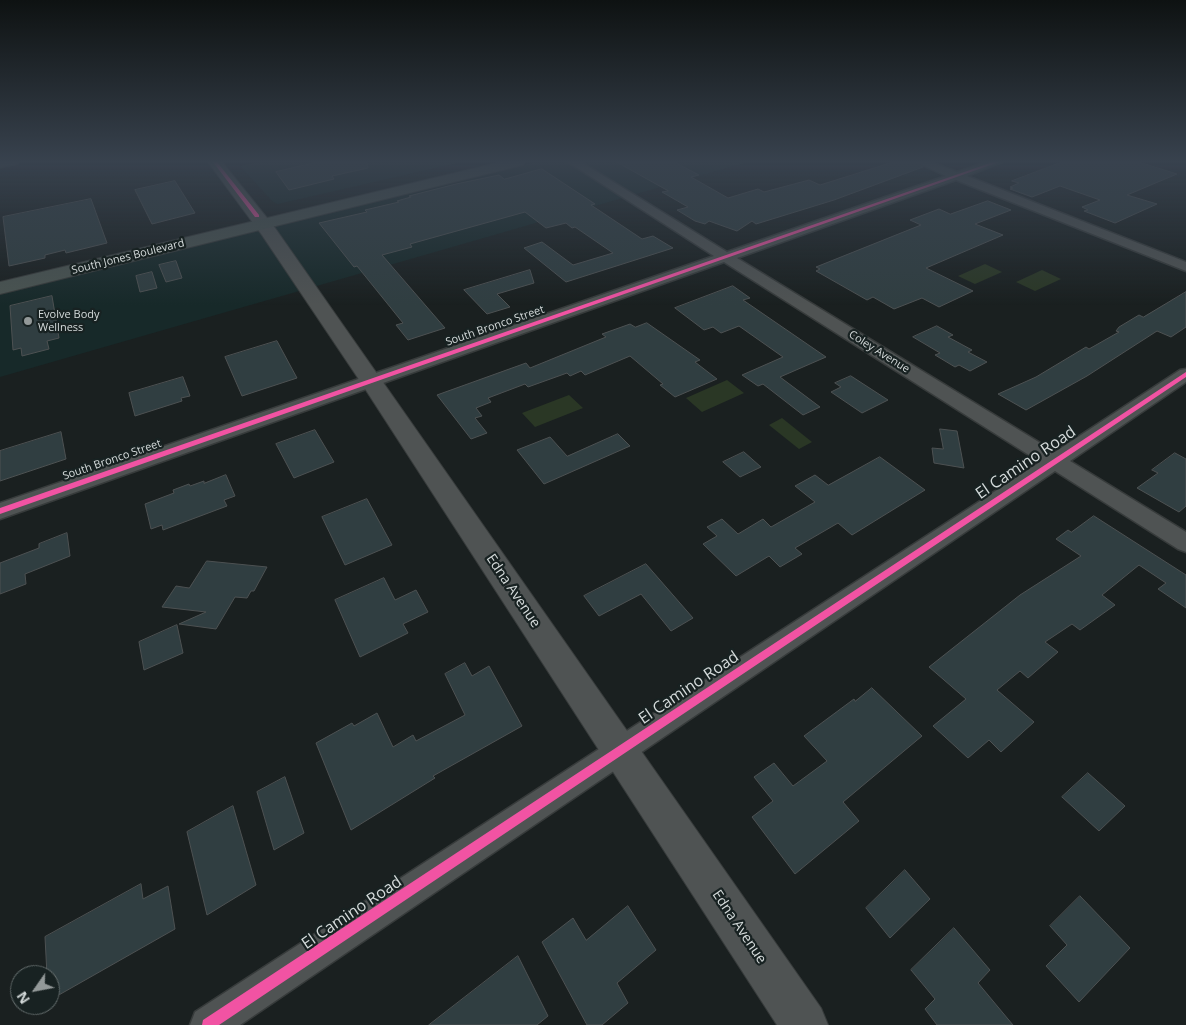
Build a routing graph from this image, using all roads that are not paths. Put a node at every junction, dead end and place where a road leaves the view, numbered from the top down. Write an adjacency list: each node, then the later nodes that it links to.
1 (252, 210): 7 (street, Edna Avenue)
2 (299, 210): 7 (main road, South Jones Boulevard)
3 (305, 210): 7 (main road, South Jones Boulevard)
4 (651, 210): 8 (street, Coley Avenue)
5 (861, 210): 8 (street, South Bronco Street)
6 (1042, 210): 9 (street)
7 (260, 220): 10 (main road, South Jones Boulevard); 11 (main road, South Jones Boulevard); 13 (street, Edna Avenue)
8 (727, 257): 13 (street, South Bronco Street); 14 (street, Coley Avenue)
9 (1186, 267)
10 (0, 275)
11 (0, 288)
12 (1186, 374): 14 (street, El Camino Road)
13 (371, 381): 15 (street, South Bronco Street); 17 (street, Edna Avenue)
14 (1054, 461): 16 (street, Coley Avenue); 17 (street, El Camino Road)
15 (0, 511)
16 (1186, 543)
17 (620, 751): 18 (street, El Camino Road); 19 (street, Edna Avenue)
18 (208, 1025)
19 (804, 1025)

